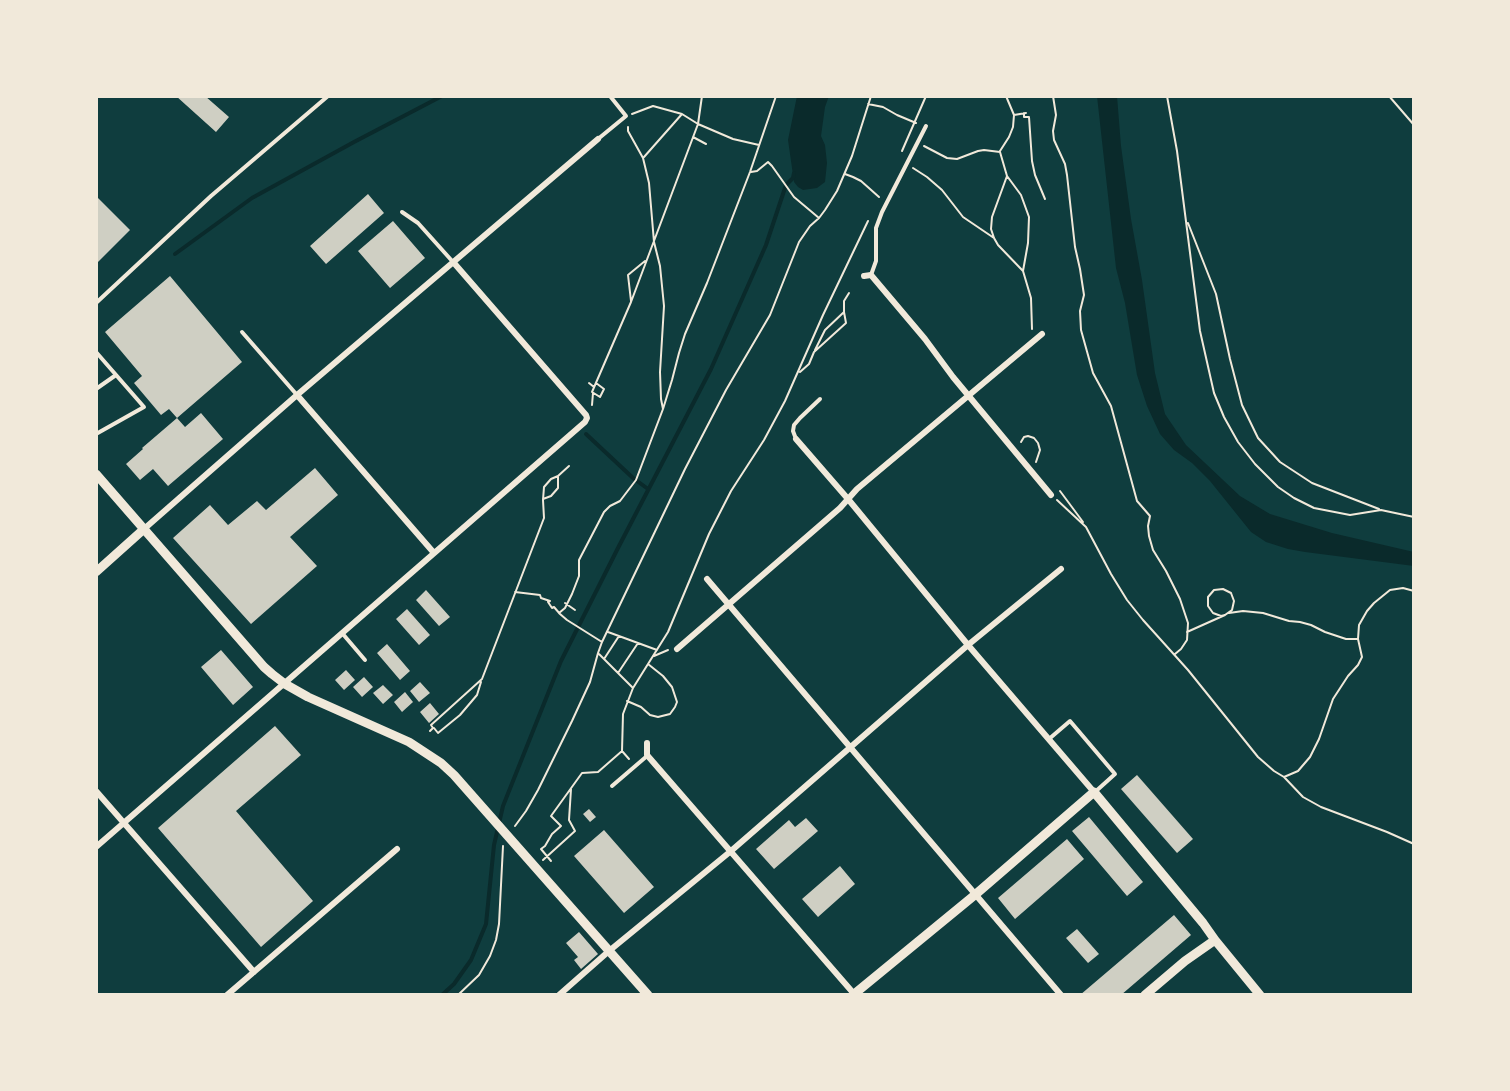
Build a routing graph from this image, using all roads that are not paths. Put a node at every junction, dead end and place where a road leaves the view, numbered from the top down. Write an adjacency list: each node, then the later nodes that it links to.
1 (328, 96): 8 (lane)
2 (610, 96): 4 (lane)
3 (927, 126): 7 (lane)
4 (598, 140): 6 (street)
5 (402, 212): 6 (lane)
6 (454, 263): 14 (street); 23 (street)
7 (867, 276): 15 (street)
8 (96, 303)
9 (242, 332): 14 (lane)
10 (1042, 334): 15 (street)
11 (96, 352): 12 (lane)
12 (116, 375): 13 (lane); 17 (lane)
13 (96, 389)
14 (297, 396): 22 (street); 23 (street)
15 (969, 396): 20 (street); 21 (street)
16 (820, 399): 18 (lane)
17 (96, 434)
18 (796, 439): 21 (street)
19 (96, 474): 22 (street)
20 (1051, 495)
21 (848, 500): 27 (street); 29 (street)
22 (144, 529): 25 (street); 32 (street)
23 (434, 553): 28 (street)
24 (1061, 569): 29 (street)
25 (96, 572)
26 (707, 579): 27 (street)
27 (729, 603): 30 (street); 35 (street)
28 (342, 633): 31 (lane); 32 (street)
29 (968, 645): 33 (street); 35 (street)
30 (677, 649)
31 (365, 660)
32 (285, 684): 40 (street); 46 (street)
33 (1049, 739): 39 (street); 39 (lane)
34 (647, 743): 36 (street)
35 (852, 748): 43 (street); 44 (street)
36 (647, 755): 37 (lane); 43 (street)
37 (612, 786)
38 (96, 791): 40 (street)
39 (1094, 792): 44 (street); 45 (street)
40 (124, 823): 41 (street); 47 (street)
41 (96, 847)
42 (397, 849): 47 (street)
43 (731, 851): 46 (street); 51 (street)
44 (976, 894): 51 (street); 52 (street)
45 (1215, 940): 53 (street); 54 (street)
46 (609, 951): 49 (street); 50 (street)
47 (254, 972): 48 (street)
48 (227, 995)
49 (559, 995)
50 (648, 995)
51 (854, 995)
52 (1061, 995)
53 (1145, 995)
54 (1260, 995)

